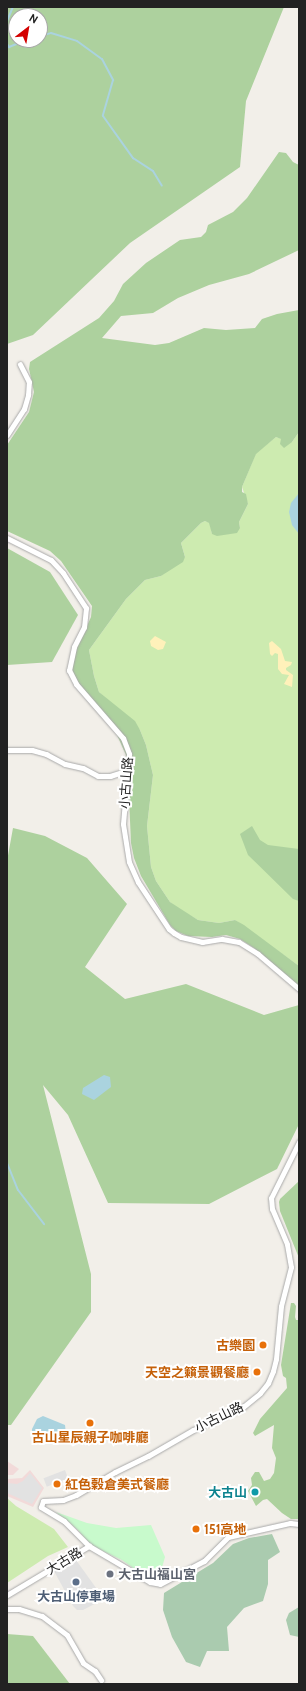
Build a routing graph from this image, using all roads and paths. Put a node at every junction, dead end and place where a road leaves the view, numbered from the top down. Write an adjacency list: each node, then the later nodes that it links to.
1 (20, 364): 2 (street)
2 (7, 435)
3 (7, 538): 5 (street, 小古山路)
4 (7, 750): 5 (street)
5 (129, 770): 6 (street, 小古山路)
6 (299, 989)
7 (299, 1142): 9 (street, 小古山路)
8 (299, 1524): 9 (street, 大古路)
9 (89, 1546): 10 (street, 大古路)
10 (7, 1595)
11 (7, 1609): 12 (street)
12 (102, 1680)

